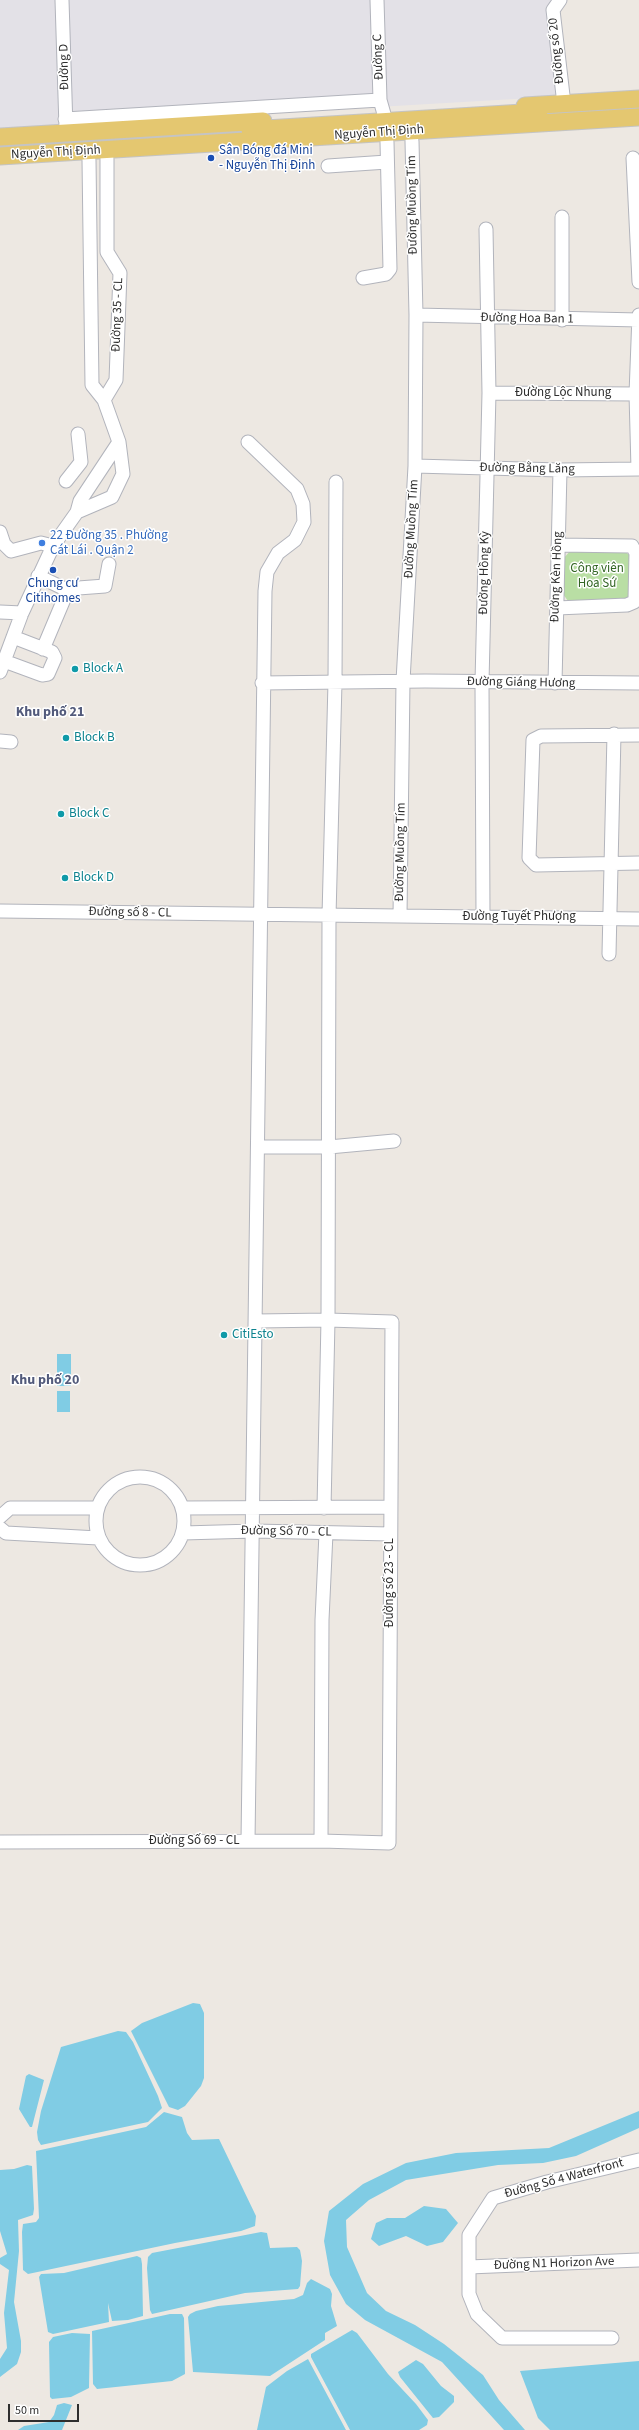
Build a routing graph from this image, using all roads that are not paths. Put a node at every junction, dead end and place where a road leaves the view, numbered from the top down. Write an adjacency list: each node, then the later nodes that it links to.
1 (62, 0): 10 (street, Đường D)
2 (377, 0): 9 (street, Đường C)
3 (560, 0): 5 (street, Đường số 20)
4 (639, 99): 5 (main road, Nguyễn Thị Định)
5 (563, 107): 6 (main road, Nguyễn Thị Định); 11 (main road, Nguyễn Thị Định)
6 (639, 107)
7 (639, 117): 11 (main road, Nguyễn Thị Định)
8 (183, 120): 9 (main road, Nguyễn Thị Định); 10 (street); 15 (main road, Nguyễn Thị Định)
9 (385, 122): 11 (main road, Nguyễn Thị Định); 11 (main road, Nguyễn Thị Định); 15 (main road, Nguyễn Thị Định); 19 (street, Đường C)
10 (66, 126): 13 (main road, Nguyễn Thị Định); 16 (main road, Nguyễn Thị Định)
11 (411, 126): 12 (main road, Nguyễn Thị Định); 26 (street, Đường Muồng Tím)
12 (639, 127)
13 (0, 137)
14 (0, 145): 16 (main road, Nguyễn Thị Định)
15 (106, 145): 16 (main road, Nguyễn Thị Định); 16 (main road, Nguyễn Thị Định); 32 (street, Đường 35 - CL)
16 (88, 146): 17 (main road, Nguyễn Thị Định); 20 (main road, Nguyễn Thị Định); 32 (street, Đường 35 - CL)
17 (0, 156)
18 (633, 158): 25 (street)
19 (387, 162): 21 (street); 24 (street, Đường C)
20 (0, 165)
21 (328, 166)
22 (562, 217): 29 (street)
23 (486, 229): 27 (street, Đường Hồng Kỳ)
24 (363, 278)
25 (639, 282)
26 (416, 315): 27 (street, Đường Hoa Ban 1); 36 (street, Đường Muồng Tím)
27 (489, 318): 29 (street, Đường Hoa Ban 1); 30 (street, Đường Hồng Kỳ)
28 (639, 318): 29 (street, Đường Hoa Ban 1); 31 (street)
29 (562, 320)
30 (489, 393): 31 (street, Đường Lộc Nhung); 37 (street, Đường Hồng Kỳ)
31 (636, 394): 38 (street)
32 (104, 400): 34 (street, Đường 35 - CL)
33 (78, 434): 40 (street)
34 (119, 442): 42 (street); 42 (street, Đường 35 - CL)
35 (248, 442): 59 (street)
36 (415, 466): 37 (street, Đường Bằng Lăng); 56 (street, Đường Muồng Tím)
37 (487, 468): 39 (street, Đường Bằng Lăng); 58 (street, Đường Hồng Kỳ)
38 (639, 469): 39 (street, Đường Bằng Lăng)
39 (560, 470): 44 (street, Đường Kèn Hồng)
40 (66, 481)
41 (336, 482): 57 (street)
42 (77, 512): 45 (street)
43 (0, 532): 46 (street)
44 (558, 545): 50 (street, Đường Kèn Hồng); 50 (street)
45 (53, 546): 46 (street); 48 (street)
46 (3, 551)
47 (109, 564): 49 (street)
48 (38, 576): 49 (street); 52 (street)
49 (65, 589): 54 (street)
50 (557, 608): 60 (street, Đường Kèn Hồng)
51 (0, 612): 52 (street)
52 (22, 614): 53 (street)
53 (13, 637): 54 (street); 55 (street)
54 (44, 649): 55 (street)
55 (2, 666)
56 (403, 681): 57 (street, Đường Giáng Hương); 58 (street, Đường Giáng Hương); 69 (street, Đường Muồng Tím)
57 (335, 682): 59 (street, Đường Giáng Hương); 68 (street)
58 (482, 682): 60 (street, Đường Giáng Hương); 70 (street, Đường Hồng Kỳ)
59 (262, 683): 67 (street)
60 (555, 683): 61 (street, Đường Giáng Hương)
61 (639, 683)
62 (614, 734): 63 (street); 64 (street); 64 (street)
63 (639, 735)
64 (610, 864): 65 (street); 71 (street)
65 (639, 864)
66 (0, 911): 67 (street, Đường số 8 - CL)
67 (260, 915): 68 (street, Đường số 8 - CL); 75 (street)
68 (329, 916): 69 (street, Đường Tuyết Phượng); 76 (street)
69 (400, 916): 70 (street, Đường Tuyết Phượng)
70 (483, 917): 71 (street, Đường Tuyết Phượng)
71 (609, 918): 72 (street, Đường Tuyết Phượng); 73 (street)
72 (639, 919)
73 (609, 954)
74 (394, 1141): 76 (street)
75 (259, 1147): 76 (street); 78 (street)
76 (329, 1147): 77 (street)
77 (328, 1320): 78 (street); 79 (street, Đường số 23 - CL); 83 (street)
78 (256, 1321): 82 (street)
79 (390, 1507): 83 (street, Đường Số 70 - CL); 89 (street, Đường số 23 - CL)
80 (97, 1508): 81 (street); 84 (street); 90 (street)
81 (182, 1508): 82 (street, Đường Số 70 - CL); 87 (street)
82 (253, 1508): 83 (street, Đường Số 70 - CL); 86 (street)
83 (324, 1508)
84 (0, 1517)
85 (0, 1528): 90 (street)
86 (254, 1531): 87 (street, Đường Số 70 - CL); 88 (street, Đường Số 70 - CL); 91 (street)
87 (183, 1533): 90 (street)
88 (326, 1533): 89 (street, Đường Số 70 - CL); 92 (street)
89 (390, 1534): 94 (street, Đường số 23 - CL)
90 (98, 1538)
91 (248, 1841): 92 (street, Đường Số 69 - CL); 93 (street, Đường Số 69 - CL)
92 (321, 1841): 94 (street, Đường Số 69 - CL)
93 (0, 1842)
94 (388, 1843)
95 (639, 2160): 97 (street, Đường Số 4 Waterfront)
96 (639, 2260): 97 (street, Đường N1 Horizon Ave)
97 (469, 2267): 98 (street, Đường Số 4 Waterfront)
98 (612, 2338)

